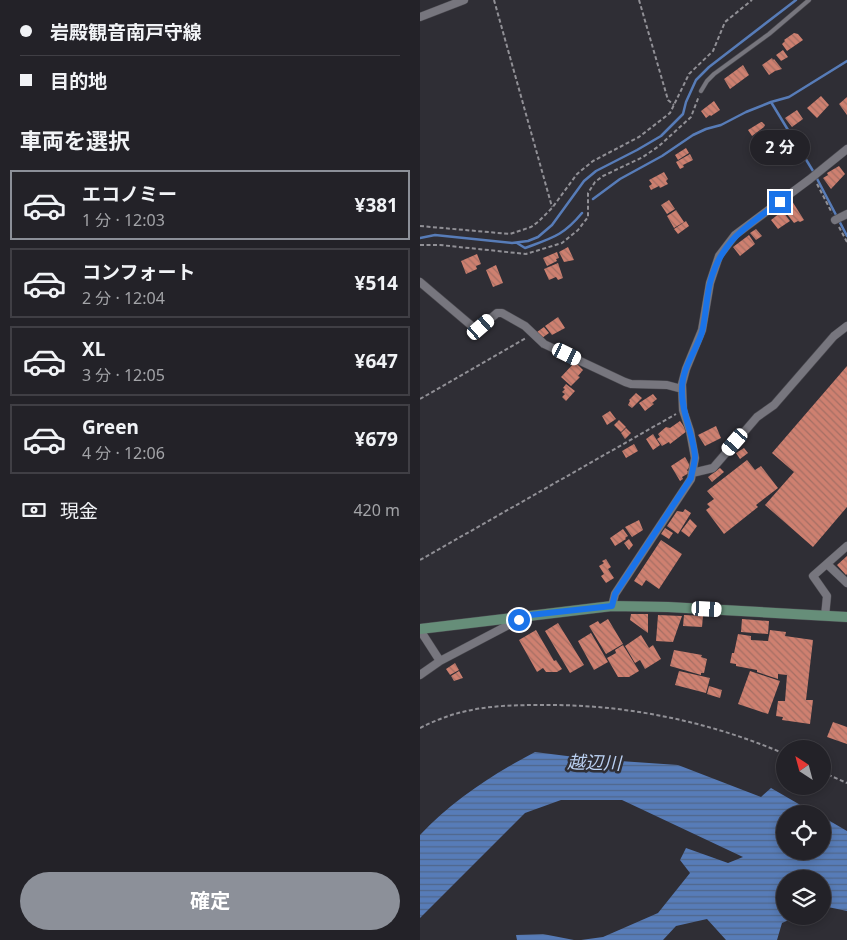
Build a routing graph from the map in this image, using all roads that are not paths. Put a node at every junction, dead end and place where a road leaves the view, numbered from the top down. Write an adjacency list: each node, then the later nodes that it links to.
1 (464, 0): 3 (street)
2 (809, 0): 4 (lane)
3 (420, 17)
4 (701, 91)
5 (847, 149): 10 (street)
6 (847, 214): 7 (street)
7 (835, 220)
8 (420, 282): 10 (street)
9 (847, 326): 11 (street)
10 (682, 389): 11 (street)
11 (692, 473): 15 (street)
12 (847, 546): 13 (street)
13 (827, 564): 14 (street); 17 (street)
14 (847, 584)
15 (612, 606): 16 (main road); 17 (main road)
16 (530, 615): 19 (main road); 20 (street)
17 (825, 616): 18 (main road)
18 (847, 617)
19 (420, 629): 20 (street)
20 (440, 661): 21 (street)
21 (420, 675)

